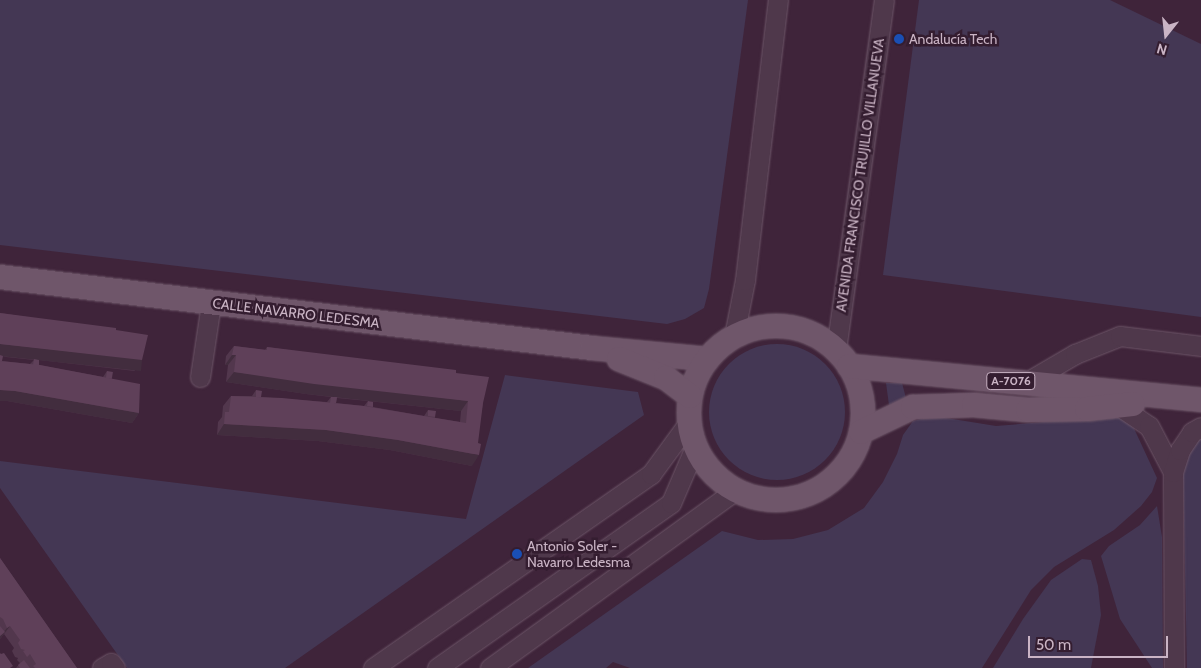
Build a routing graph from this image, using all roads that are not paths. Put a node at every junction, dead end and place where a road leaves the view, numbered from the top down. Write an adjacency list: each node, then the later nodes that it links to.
1 (778, 0): 5 (street)
2 (884, 0): 8 (street, AVENIDA FRANCISCO TRUJILLO VILLANUEVA)
3 (0, 277): 4 (main road, CALLE NAVARRO LEDESMA)
4 (211, 302): 7 (main road, CALLE NAVARRO LEDESMA); 10 (street)
5 (734, 336): 8 (main road, A-7076); 9 (main road, A-7076)
6 (1201, 346): 11 (street)
7 (592, 348): 9 (main road, CALLE NAVARRO LEDESMA); 12 (main road, CALLE NAVARRO LEDESMA)
8 (843, 358): 11 (main road, A-7076); 18 (main road, A-7076)
9 (706, 359): 12 (main road, A-7076)
10 (200, 378)
11 (1027, 382): 13 (main road, A-7076)
12 (690, 396): 16 (main road, A-7076)
13 (1172, 399): 14 (main road, A-7076); 15 (main road, A-7076)
14 (1201, 400)
15 (1119, 406): 18 (main road, A-7076); 20 (street)
16 (689, 422): 19 (main road, A-7076); 24 (street)
17 (1201, 427): 20 (street)
18 (861, 432): 21 (main road, A-7076)
19 (695, 447): 21 (main road, A-7076); 25 (street)
20 (1173, 472): 27 (street)
21 (736, 490): 26 (street)
22 (102, 668): 23 (street)
23 (115, 668)
24 (373, 668)
25 (437, 668)
26 (490, 668)
27 (1174, 668)

